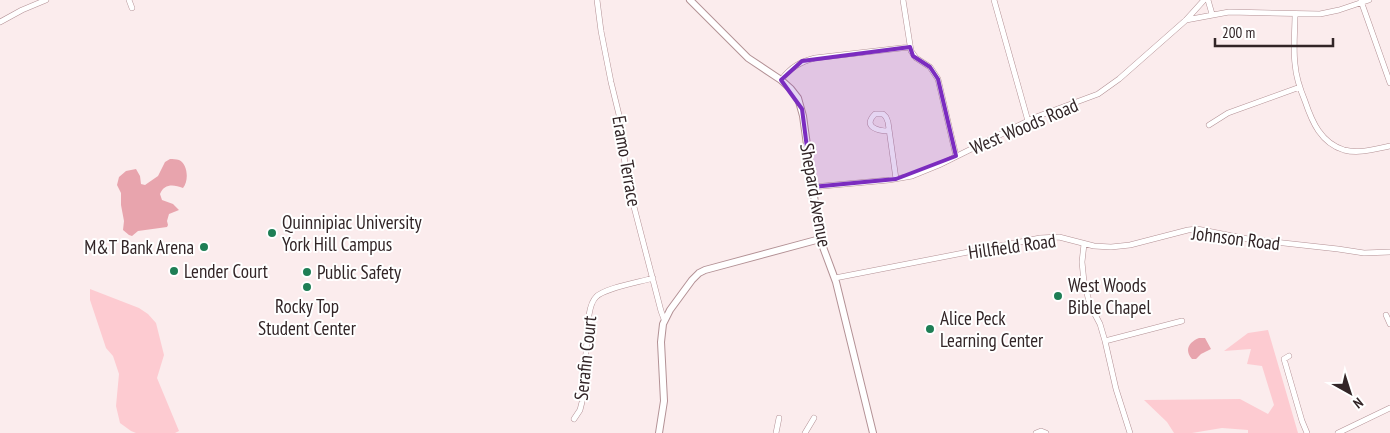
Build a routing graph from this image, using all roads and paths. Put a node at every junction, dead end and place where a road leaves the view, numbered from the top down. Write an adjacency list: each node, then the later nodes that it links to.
1 (46, 0): 15 (street)
2 (129, 0): 11 (street)
3 (597, 0): 30 (street, Eramo Terrace)
4 (690, 0): 17 (main road, Shepard Avenue)
5 (903, 0): 16 (street)
6 (994, 0): 20 (street)
7 (1204, 0): 14 (street, West Woods Road)
8 (1208, 0): 12 (street)
9 (1369, 0): 10 (street)
10 (1361, 1): 13 (street); 18 (street)
11 (132, 8)
12 (1212, 14): 13 (street); 14 (street)
13 (1295, 14): 19 (street)
14 (1186, 20): 20 (street, West Woods Road)
15 (0, 22)
16 (910, 47): 17 (street); 24 (street)
17 (781, 80): 26 (main road, Shepard Avenue)
18 (1390, 83)
19 (1300, 88): 21 (street); 23 (street)
20 (1028, 120): 24 (street, West Woods Road)
21 (1209, 125)
22 (889, 131): 25 (street)
23 (1390, 146)
24 (956, 156): 25 (street, West Woods Road)
25 (896, 179): 26 (street, West Woods Road)
26 (812, 187): 27 (main road, Shepard Avenue)
27 (820, 239): 31 (main road, Shepard Avenue); 33 (main road)
28 (1084, 244): 29 (street, Johnson Road); 31 (street, Hillfield Road); 36 (street, Hillfield Road)
29 (1390, 252)
30 (653, 278): 33 (street, Eramo Terrace); 41 (street, Serafin Court)
31 (835, 278): 45 (main road, Shepard Avenue)
32 (1386, 315): 35 (street)
33 (664, 320): 42 (main road)
34 (1182, 321): 36 (street)
35 (1390, 324)
36 (1106, 341): 48 (street, Hillfield Road)
37 (1289, 356): 49 (street)
38 (1390, 408): 50 (street)
39 (779, 418): 43 (street)
40 (814, 418): 44 (street)
41 (574, 419)
42 (659, 433)
43 (776, 433)
44 (805, 433)
45 (873, 433)
46 (1036, 433): 47 (street)
47 (1046, 433)
48 (1130, 433)
49 (1307, 433)
50 (1338, 433)

